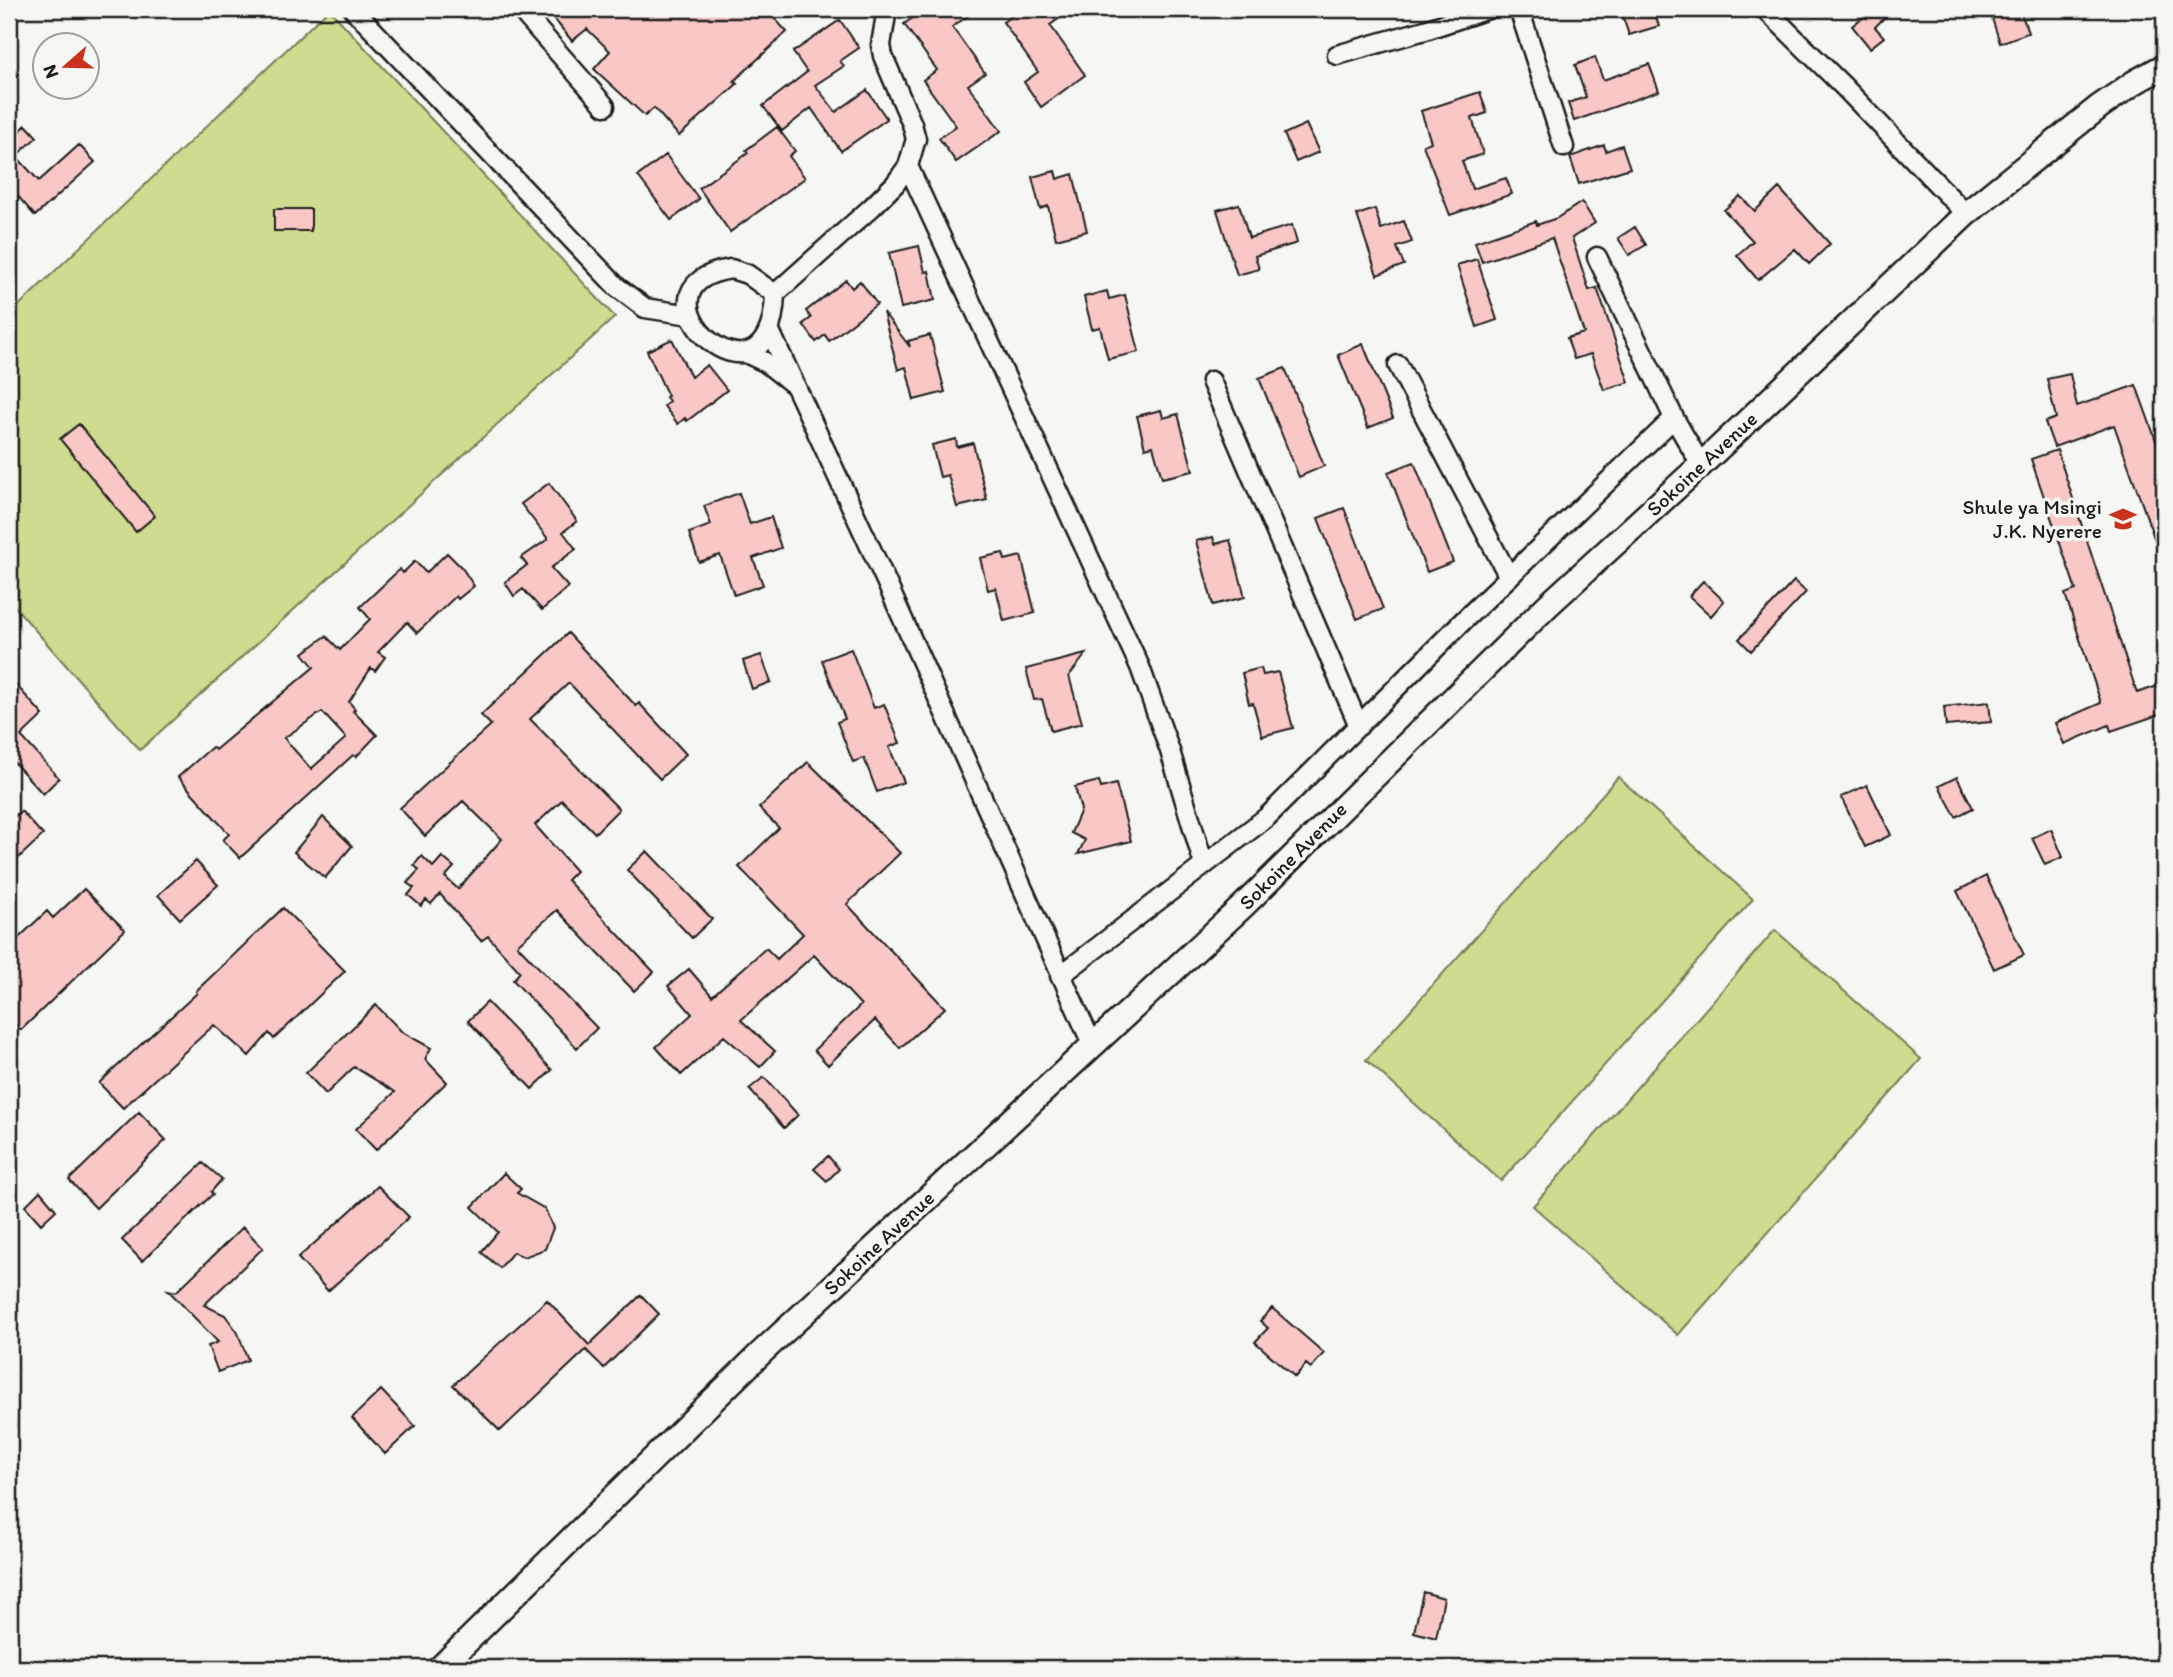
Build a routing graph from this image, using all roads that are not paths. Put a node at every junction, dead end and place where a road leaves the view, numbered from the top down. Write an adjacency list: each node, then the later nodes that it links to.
1 (353, 9): 15 (street)
2 (520, 9): 9 (street)
3 (887, 9): 11 (street)
4 (1488, 9): 7 (street)
5 (1518, 9): 10 (street)
6 (1765, 9): 12 (street)
7 (1337, 55)
8 (2164, 66): 12 (street, Sokoine Avenue)
9 (605, 106)
10 (1564, 147)
11 (908, 166): 14 (street); 25 (street)
12 (1966, 214): 22 (street, Sokoine Avenue)
13 (1597, 257): 21 (street)
14 (775, 294): 15 (street); 16 (street)
15 (690, 315): 17 (street)
16 (770, 331): 17 (street); 20 (street)
17 (746, 353): 20 (street)
18 (1398, 365): 23 (street)
19 (1211, 381): 24 (street)
20 (796, 386): 26 (street)
21 (1674, 418): 22 (street); 23 (street)
22 (1701, 466): 27 (street, Sokoine Avenue)
23 (1509, 577): 24 (street)
24 (1359, 726): 25 (street)
25 (1204, 865): 26 (street)
26 (1060, 976): 27 (street)
27 (1092, 1044): 28 (street, Sokoine Avenue)
28 (440, 1668)

